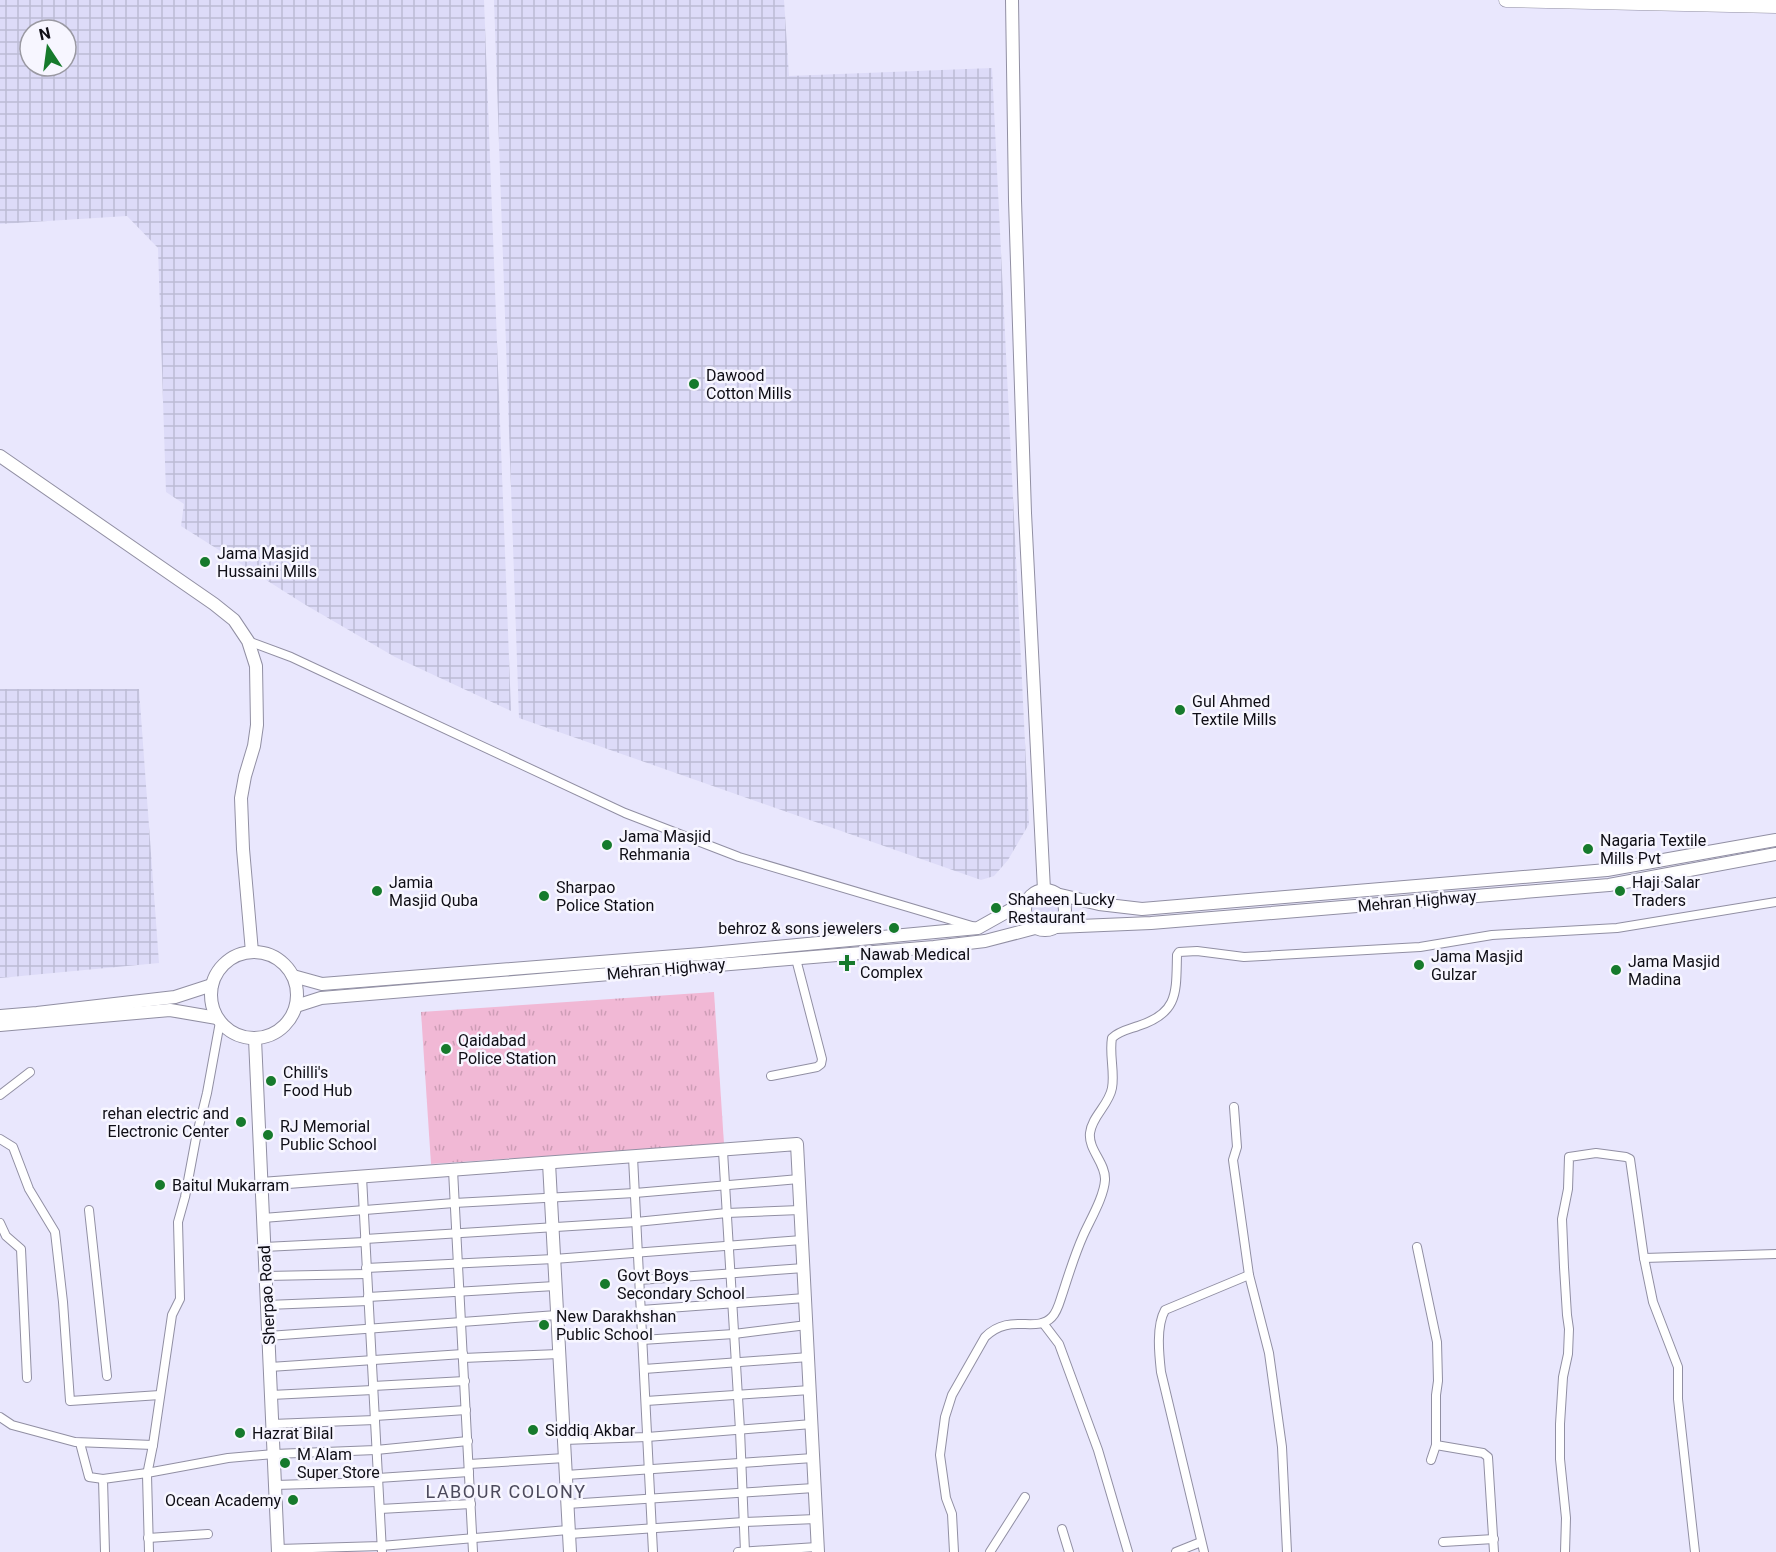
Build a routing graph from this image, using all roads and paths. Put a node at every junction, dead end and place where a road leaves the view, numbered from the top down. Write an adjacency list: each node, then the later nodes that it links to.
1 (1012, 0): 9 (main road)
2 (1506, 0): 3 (main road)
3 (1523, 0): 4 (main road)
4 (1776, 6)
5 (0, 456): 6 (main road)
6 (248, 641): 13 (street); 15 (main road)
7 (1776, 840): 9 (main road)
8 (1776, 854): 12 (main road, Mehran Highway)
9 (1050, 892): 10 (main road); 12 (main road)
10 (1028, 900): 13 (main road); 14 (main road)
11 (1776, 902): 74 (street)
12 (1056, 927): 14 (main road)
13 (978, 928): 17 (main road)
14 (1035, 928): 16 (main road, Mehran Highway)
15 (252, 952): 17 (main road); 18 (main road)
16 (796, 959): 19 (main road, Mehran Highway); 25 (street)
17 (293, 976): 19 (main road)
18 (212, 985): 20 (main road); 21 (main road)
19 (296, 1006): 23 (main road)
20 (0, 1016)
21 (218, 1020): 22 (main road); 23 (main road); 92 (street)
22 (0, 1025)
23 (255, 1039): 35 (main road, Sherpao Road)
24 (30, 1072): 26 (street)
25 (771, 1076)
26 (0, 1095)
27 (1234, 1107): 62 (street)
28 (0, 1138): 92 (street)
29 (723, 1151): 30 (main road); 34 (main road); 36 (street)
30 (633, 1157): 31 (main road); 37 (street)
31 (549, 1163): 32 (main road); 38 (main road)
32 (453, 1170): 33 (main road); 39 (street)
33 (362, 1177): 35 (main road); 42 (street)
34 (799, 1179): 36 (street); 41 (main road)
35 (261, 1184): 44 (main road, Sherpao Road)
36 (725, 1185): 37 (street); 43 (street)
37 (635, 1193): 38 (street); 45 (street)
38 (550, 1197): 39 (street); 47 (main road)
39 (454, 1203): 42 (street); 48 (street)
40 (89, 1210): 87 (street)
41 (800, 1210): 43 (street); 49 (main road)
42 (363, 1211): 44 (street); 50 (street)
43 (727, 1213): 45 (street); 51 (street)
44 (263, 1218): 52 (main road, Sherpao Road)
45 (636, 1222): 47 (street); 54 (street)
46 (0, 1223): 88 (street)
47 (552, 1228): 48 (street); 57 (main road)
48 (456, 1234): 50 (street); 58 (street)
49 (802, 1240): 51 (street); 59 (main road)
50 (365, 1241): 52 (street); 60 (street)
51 (729, 1245): 54 (street); 61 (street)
52 (264, 1247): 63 (main road, Sherpao Road)
53 (1417, 1247): 107 (street)
54 (638, 1251): 57 (street); 64 (street)
55 (1776, 1254): 56 (street)
56 (1644, 1258): 158 (street); 159 (street)
57 (554, 1259): 58 (street); 65 (main road)
58 (458, 1264): 60 (street); 66 (street)
59 (804, 1268): 61 (street); 67 (main road)
60 (367, 1271): 63 (street); 68 (street)
61 (731, 1274): 64 (street); 69 (street)
62 (1249, 1275): 137 (street); 156 (street)
63 (266, 1276): 70 (main road, Sherpao Road)
64 (639, 1280): 71 (street)
65 (555, 1286): 66 (street); 72 (main road)
66 (459, 1292): 68 (street); 73 (street)
67 (805, 1298): 69 (street); 75 (main road)
68 (368, 1299): 70 (street); 76 (street)
69 (733, 1304): 71 (street); 77 (street)
70 (267, 1305): 78 (main road, Sherpao Road)
71 (641, 1310): 79 (street)
72 (557, 1315): 73 (street); 80 (main road)
73 (461, 1322): 76 (street); 81 (street)
74 (1043, 1323): 150 (street); 153 (street)
75 (807, 1325): 77 (street); 82 (main road)
76 (370, 1330): 78 (street); 83 (street)
77 (734, 1334): 79 (street); 84 (street)
78 (268, 1336): 85 (main road, Sherpao Road)
79 (642, 1340): 86 (street)
80 (559, 1354): 81 (street); 103 (main road)
81 (463, 1356): 83 (street); 89 (street)
82 (809, 1358): 84 (street); 91 (main road)
83 (371, 1359): 85 (street); 90 (street)
84 (736, 1364): 86 (street); 94 (street)
85 (270, 1367): 93 (main road, Sherpao Road)
86 (644, 1369): 95 (street)
87 (107, 1376)
88 (27, 1378)
89 (465, 1381): 90 (street); 96 (street)
90 (373, 1388): 93 (street); 98 (street)
91 (810, 1390): 94 (street); 100 (main road)
92 (160, 1395): 106 (street)
93 (271, 1395): 99 (main road, Sherpao Road)
94 (738, 1395): 95 (street); 101 (street)
95 (646, 1401): 102 (street)
96 (466, 1410): 98 (street); 104 (street)
97 (0, 1417): 105 (street)
98 (375, 1418): 99 (street); 108 (street)
99 (272, 1424): 109 (main road, Sherpao Road)
100 (812, 1424): 101 (street); 111 (main road)
101 (740, 1430): 102 (street); 113 (street)
102 (647, 1437): 103 (street); 115 (street)
103 (564, 1440): 110 (main road)
104 (468, 1441): 108 (street); 114 (street)
105 (80, 1443): 106 (street); 118 (street)
106 (153, 1445): 116 (street)
107 (1436, 1445): 112 (street); 136 (street)
108 (376, 1450): 109 (street); 119 (street)
109 (274, 1454): 116 (street); 120 (main road, Sherpao Road)
110 (565, 1458): 114 (street); 117 (main road)
111 (813, 1458): 113 (street); 121 (main road)
112 (1431, 1460)
113 (741, 1463): 115 (street); 122 (street)
114 (469, 1468): 119 (street); 125 (street)
115 (649, 1468): 117 (street); 124 (street)
116 (147, 1473): 118 (street); 134 (street)
117 (566, 1475): 126 (main road)
118 (103, 1479): 143 (street)
119 (378, 1480): 120 (street); 127 (street)
120 (275, 1485): 142 (main road, Sherpao Road)
121 (814, 1488): 122 (street); 128 (main road)
122 (743, 1493): 124 (street); 129 (street)
123 (1025, 1497): 151 (street)
124 (651, 1499): 126 (street); 130 (street)
125 (471, 1504): 127 (street); 135 (street)
126 (567, 1504): 132 (main road)
127 (380, 1509): 139 (street)
128 (816, 1519): 129 (street); 141 (main road)
129 (744, 1522): 130 (street); 149 (street)
130 (652, 1528): 132 (street); 147 (street)
131 (1062, 1529): 152 (street)
132 (569, 1532): 135 (street); 146 (main road)
133 (208, 1534): 134 (street)
134 (148, 1538): 144 (street)
135 (472, 1538): 139 (street); 145 (street)
136 (1494, 1539): 138 (street); 157 (street)
137 (1201, 1542): 154 (street); 155 (street)
138 (1443, 1542)
139 (382, 1549): 140 (street)
140 (323, 1550): 142 (street)
141 (818, 1550): 149 (street)
142 (278, 1551)
143 (105, 1552)
144 (149, 1552)
145 (473, 1552)
146 (570, 1552)
147 (653, 1552)
148 (738, 1552): 149 (street)
149 (745, 1552)
150 (954, 1552)
151 (990, 1552)
152 (1069, 1552)
153 (1128, 1552)
154 (1176, 1552)
155 (1204, 1552)
156 (1287, 1552)
157 (1494, 1552)
158 (1564, 1552)
159 (1695, 1552)

